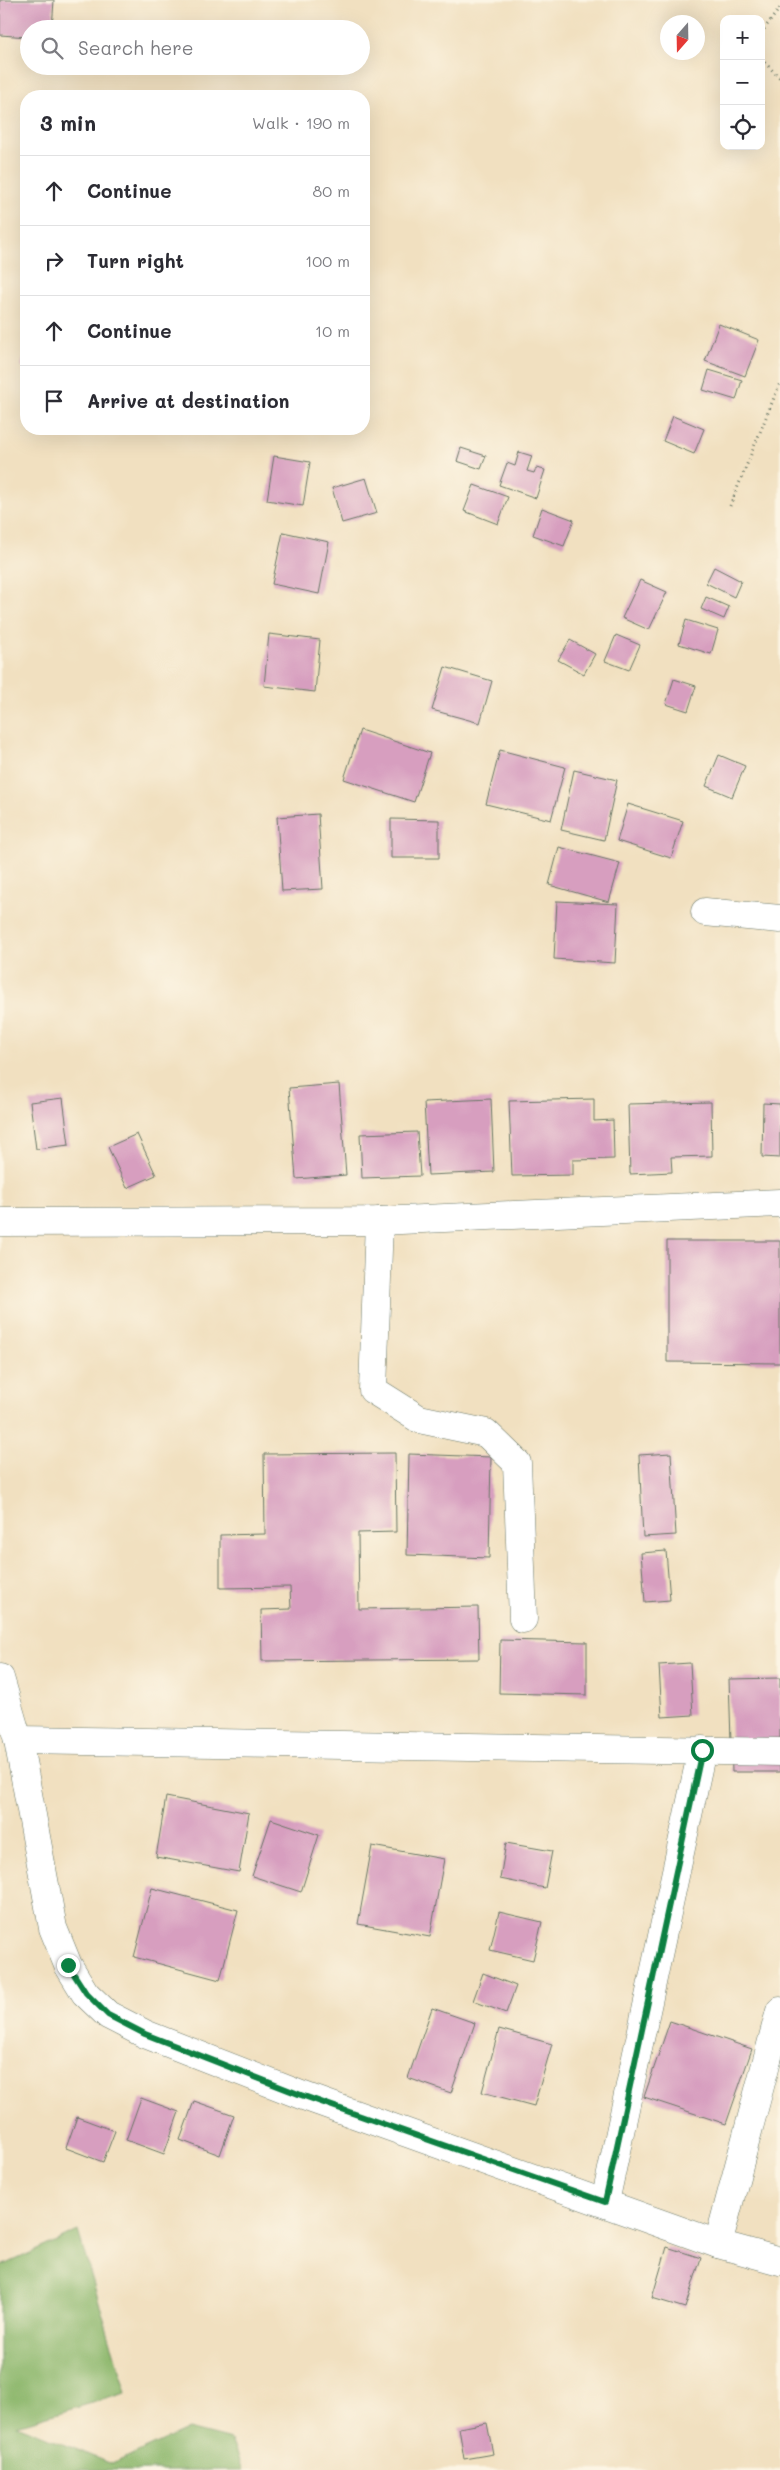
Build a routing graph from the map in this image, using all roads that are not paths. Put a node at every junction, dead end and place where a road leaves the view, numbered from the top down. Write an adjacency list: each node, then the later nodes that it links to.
1 (705, 912): 2 (street)
2 (780, 919)
3 (780, 1203): 4 (street)
4 (379, 1221): 5 (street); 6 (street)
5 (0, 1222)
6 (523, 1619)
7 (0, 1678): 8 (street)
8 (18, 1740): 9 (street); 12 (street)
9 (702, 1750): 10 (street); 12 (street)
10 (780, 1752)
11 (780, 2011): 13 (street)
12 (605, 2202): 13 (street)
13 (718, 2244): 14 (street)
14 (780, 2261)

